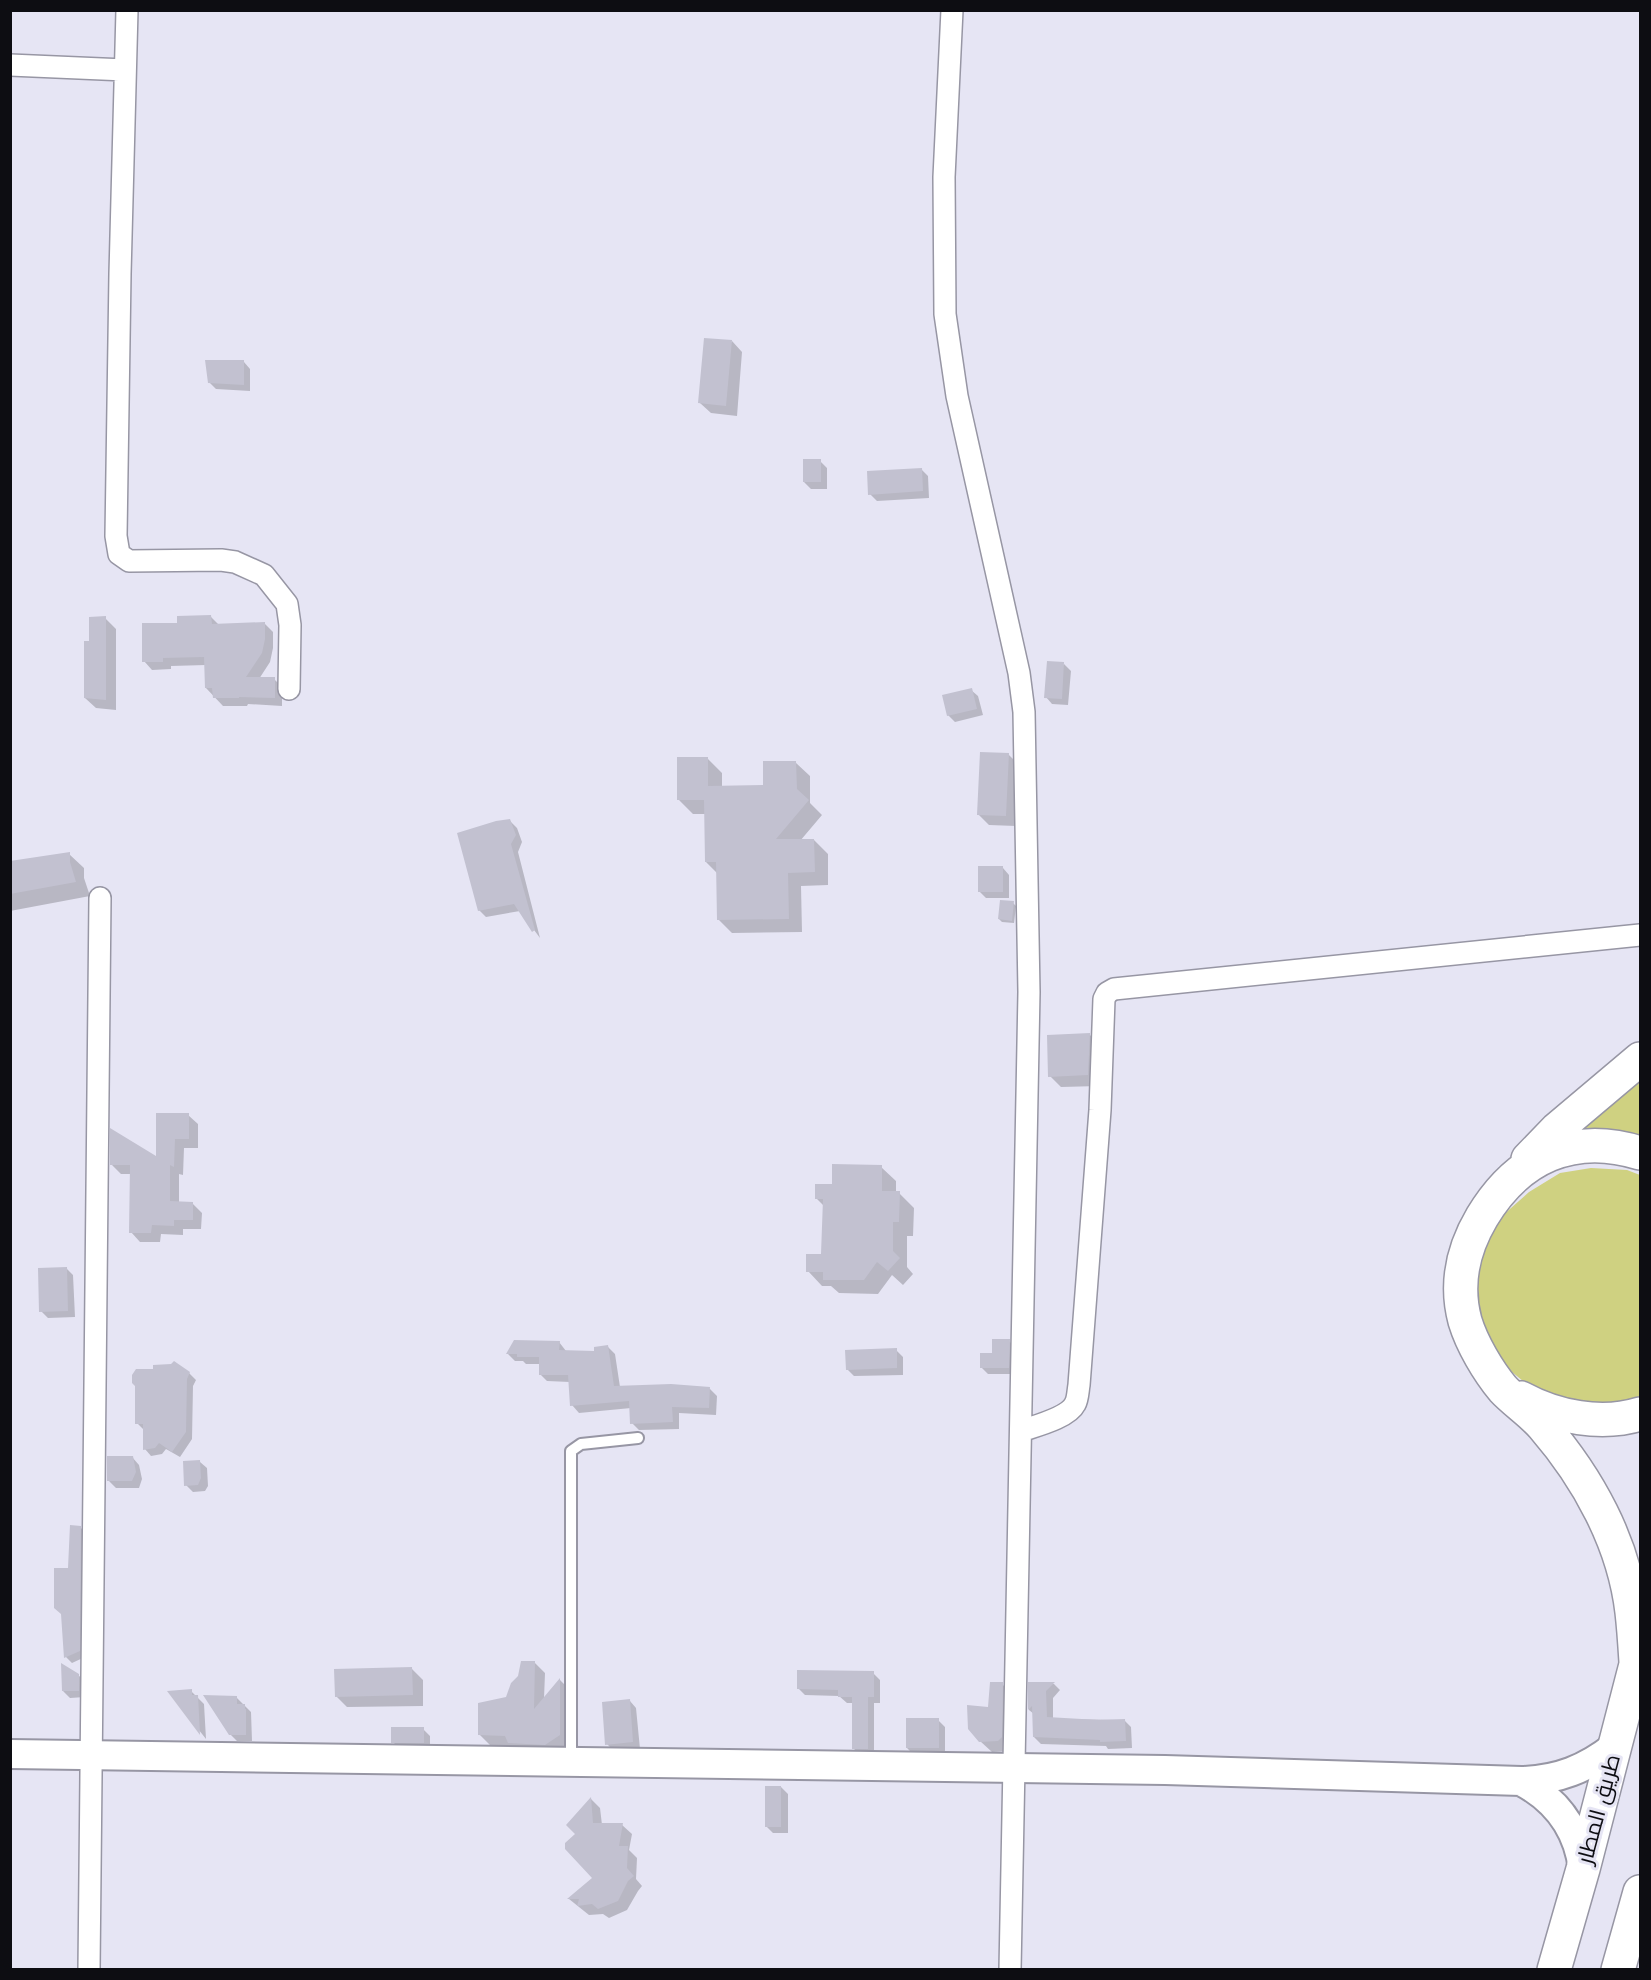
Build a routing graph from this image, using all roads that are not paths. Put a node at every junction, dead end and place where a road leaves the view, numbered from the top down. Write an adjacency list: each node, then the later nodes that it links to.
1 (128, 10): 4 (street)
2 (952, 10): 13 (street)
3 (10, 65): 4 (street)
4 (125, 70): 5 (street)
5 (289, 689)
6 (100, 898): 18 (street)
7 (1641, 935): 13 (street)
8 (1641, 1059): 10 (highway)
9 (1641, 1153): 10 (highway)
10 (1504, 1185): 11 (highway)
11 (1503, 1389): 12 (highway); 15 (highway, طريق المطار)
12 (1641, 1414)
13 (1021, 1431): 20 (street)
14 (638, 1438): 19 (lane)
15 (1638, 1656): 16 (highway, طريق المطار)
16 (1615, 1746): 21 (street); 22 (highway, طريق المطار)
17 (10, 1754): 18 (street)
18 (91, 1755): 19 (street); 24 (street)
19 (571, 1762): 20 (street)
20 (1013, 1768): 21 (street); 25 (street)
21 (1521, 1781): 22 (street)
22 (1583, 1869): 26 (highway, طريق المطار)
23 (1641, 1892): 27 (highway)
24 (89, 1970)
25 (1010, 1970)
26 (1554, 1970)
27 (1618, 1970)

